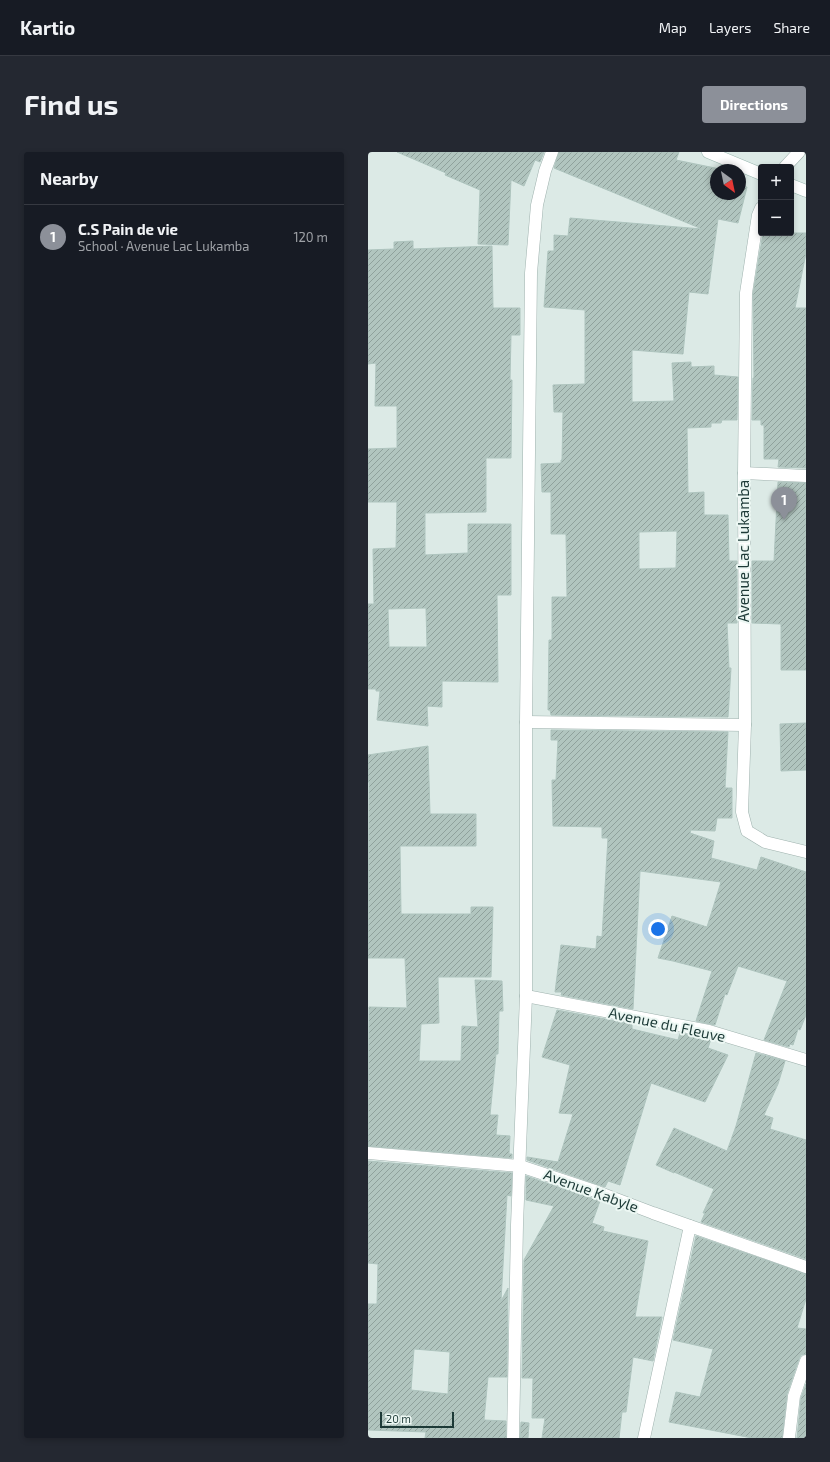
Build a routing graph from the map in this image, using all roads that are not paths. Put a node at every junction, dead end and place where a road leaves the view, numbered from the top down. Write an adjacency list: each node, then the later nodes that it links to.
1 (552, 152): 11 (street)
2 (708, 152): 5 (street)
3 (799, 152): 4 (street)
4 (788, 164)
5 (758, 173)
6 (794, 186): 7 (street)
7 (806, 190)
8 (758, 215): 9 (street, Avenue Lac Lukamba)
9 (744, 473): 10 (street); 12 (street, Avenue Lac Lukamba)
10 (806, 476)
11 (526, 722): 12 (street); 14 (street)
12 (745, 725): 13 (street, Avenue Lac Lukamba)
13 (806, 852)
14 (526, 996): 15 (street, Avenue du Fleuve); 17 (street)
15 (806, 1060)
16 (368, 1153): 17 (street, Avenue Kabyle)
17 (520, 1166): 18 (street, Avenue Kabyle); 21 (street)
18 (690, 1226): 19 (street, Avenue Kabyle); 22 (street)
19 (806, 1267)
20 (806, 1361): 23 (street)
21 (513, 1438)
22 (644, 1438)
23 (788, 1438)

